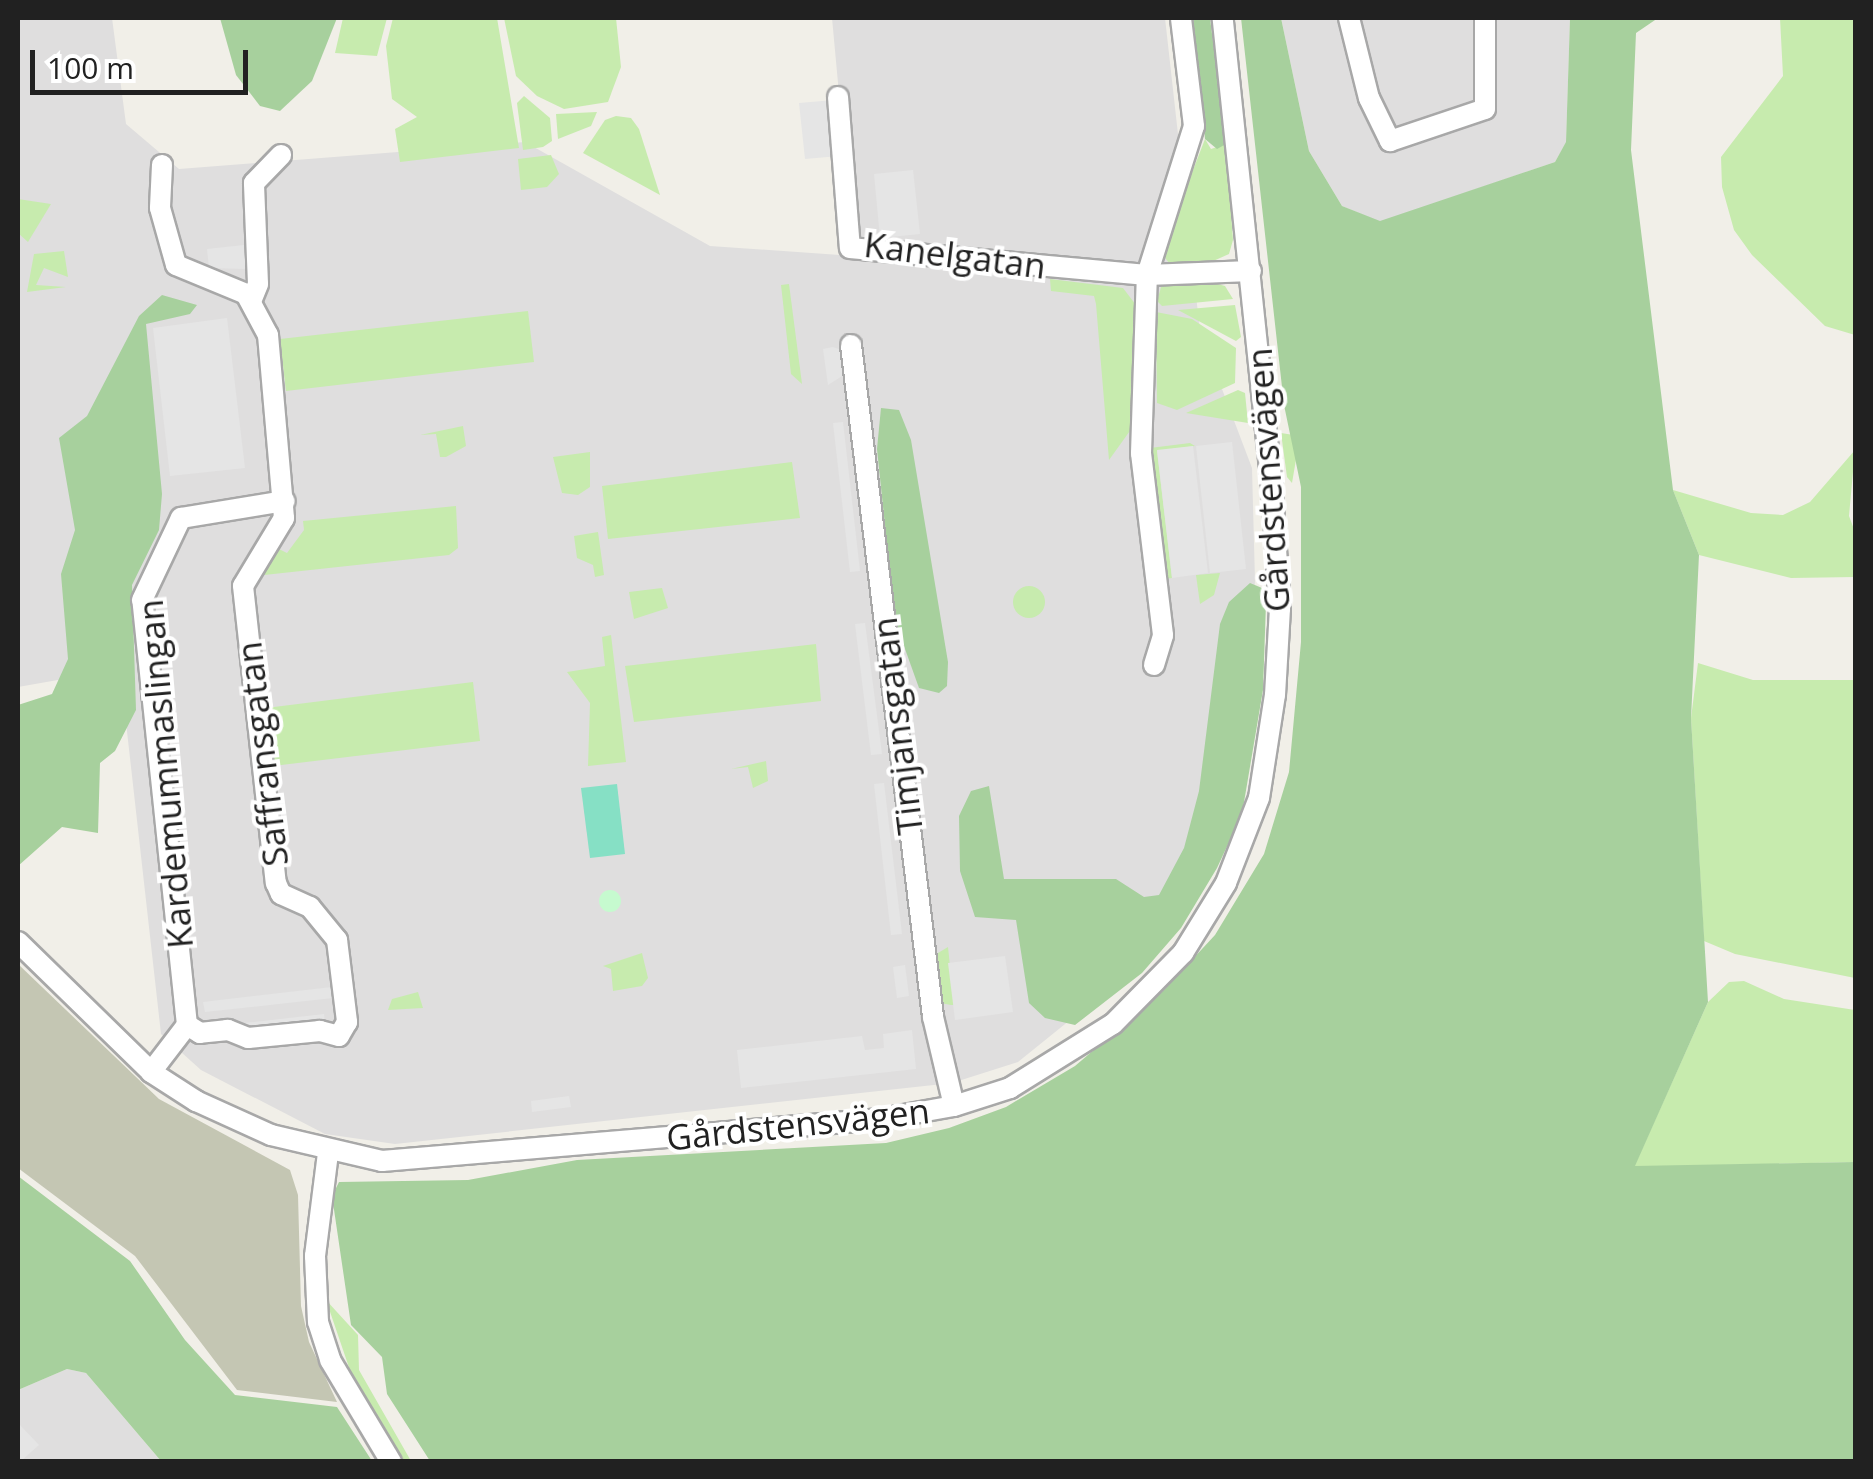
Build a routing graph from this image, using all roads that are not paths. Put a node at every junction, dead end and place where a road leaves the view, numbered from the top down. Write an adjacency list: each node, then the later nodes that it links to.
1 (1181, 18): 9 (street)
2 (1223, 18): 8 (street, Gårdstensvägen)
3 (1349, 18): 4 (street)
4 (1485, 18)
5 (838, 96): 9 (street, Kanelgatan)
6 (281, 154): 10 (street, Saffransgatan)
7 (162, 164): 10 (street)
8 (1251, 271): 9 (street, Kanelgatan); 17 (street, Gårdstensvägen)
9 (1147, 275): 13 (street)
10 (252, 299): 12 (street, Saffransgatan)
11 (850, 345): 17 (street, Timjansgatan)
12 (285, 502): 15 (street, Kardemummaslingan); 15 (street, Saffransgatan)
13 (1154, 665)
14 (18, 942): 16 (street, Gårdstensvägen)
15 (187, 1025): 16 (street)
16 (151, 1072): 18 (street, Gårdstensvägen)
17 (954, 1106): 18 (street, Gårdstensvägen)
18 (328, 1153): 19 (street)
19 (391, 1462)

